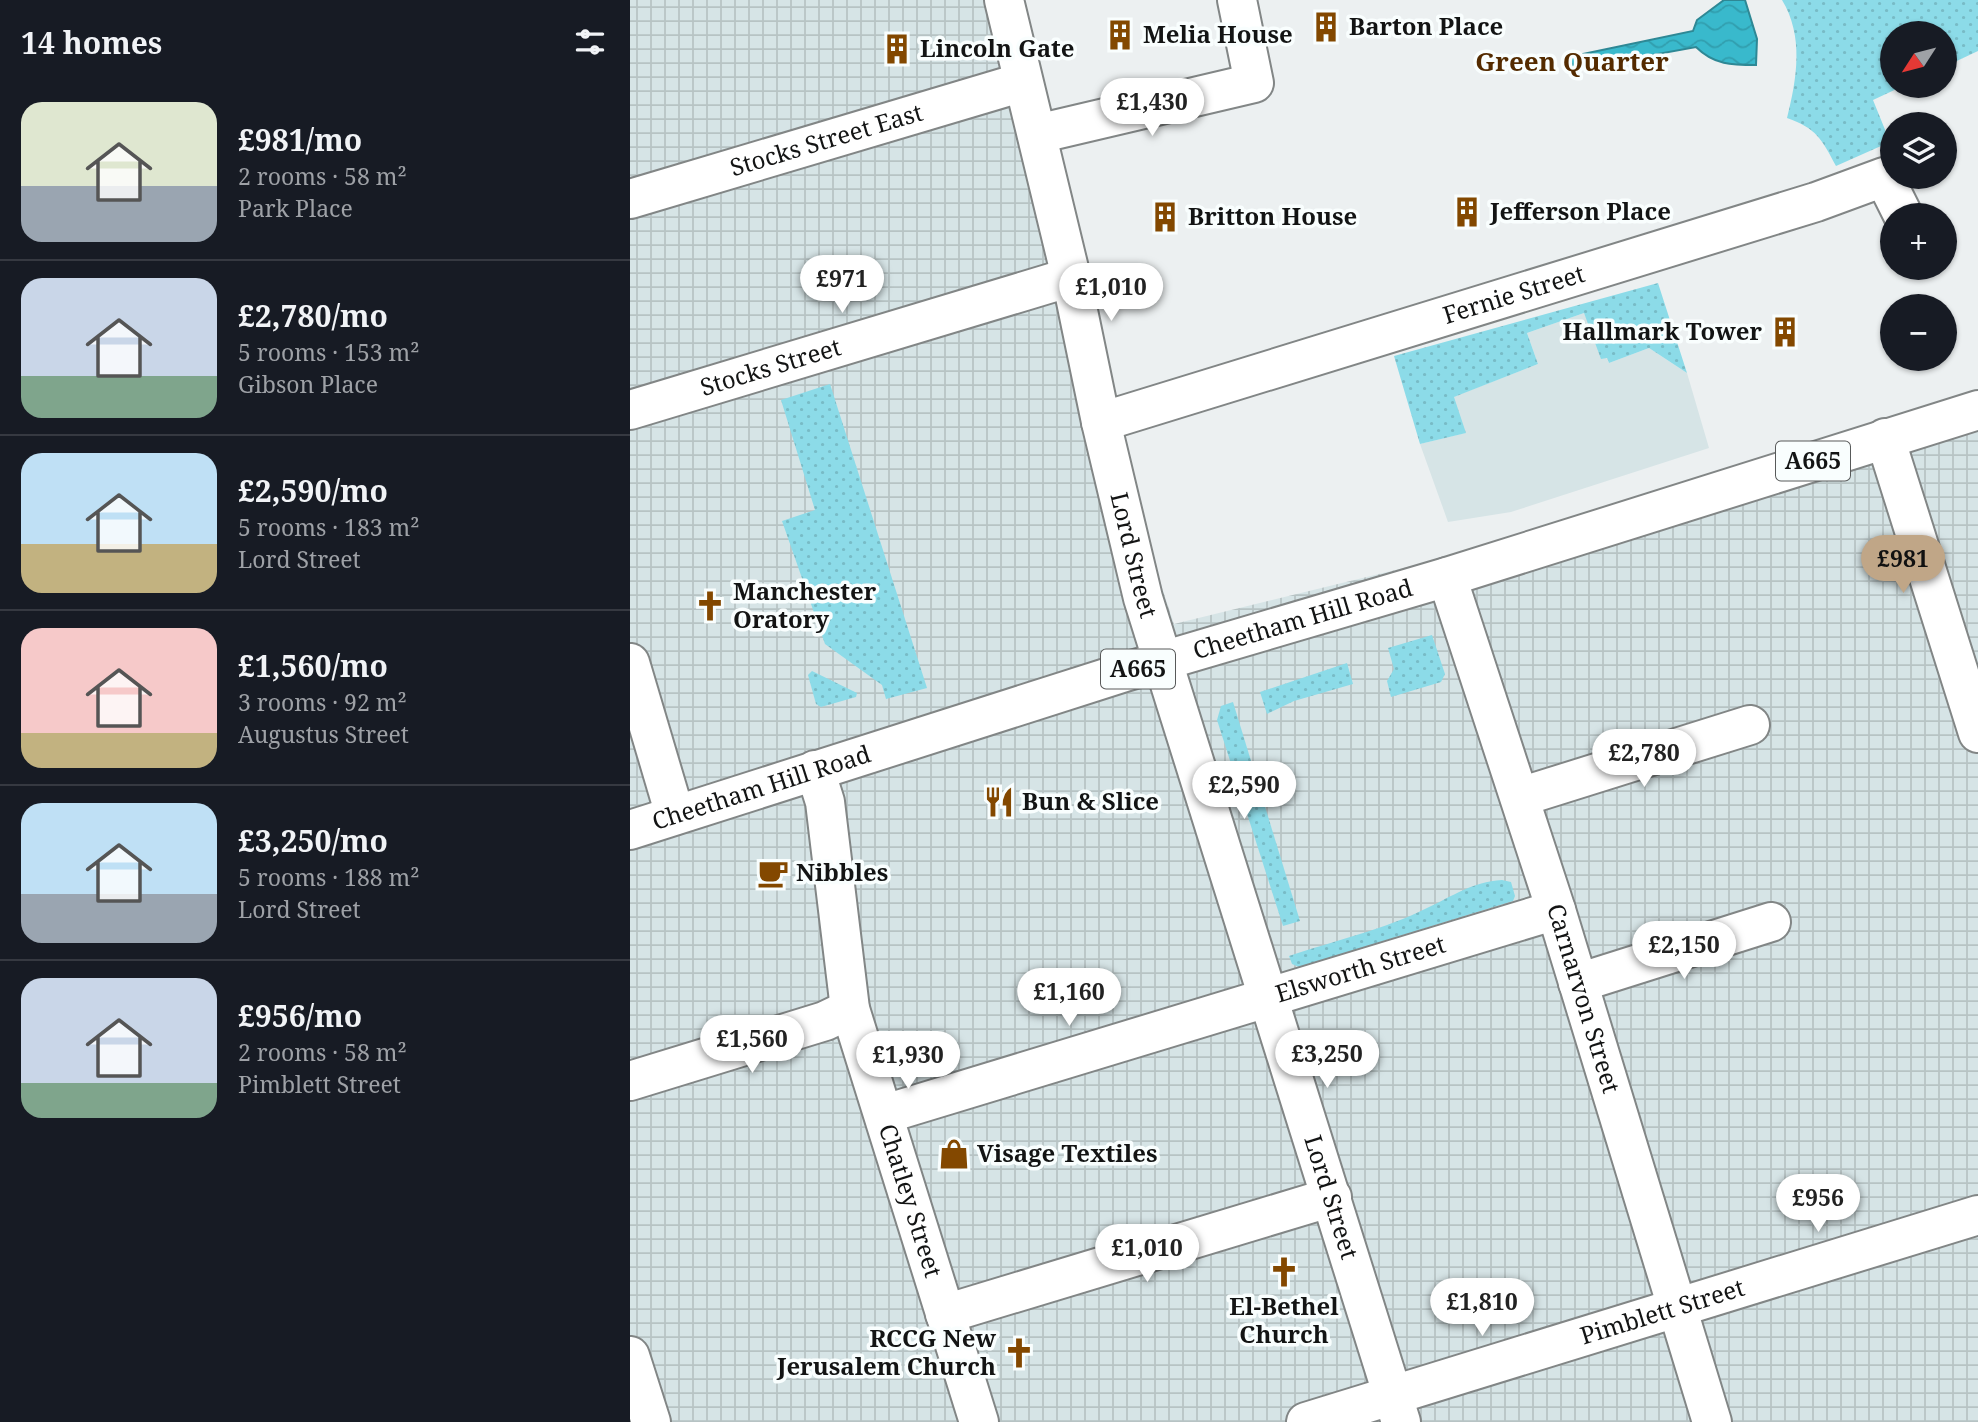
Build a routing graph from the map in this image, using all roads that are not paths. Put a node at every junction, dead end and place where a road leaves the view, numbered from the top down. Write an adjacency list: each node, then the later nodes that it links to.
1 (1004, 0): 3 (main road, Lord Street)
2 (1237, 0): 4 (main road)
3 (1023, 82): 4 (main road, Lord Street); 5 (main road, Stocks Street East)
4 (1037, 134): 7 (main road, Lord Street)
5 (630, 199)
6 (1897, 203): 10 (main road, Fernie Street)
7 (1071, 277): 8 (main road, Stocks Street); 10 (main road, Lord Street)
8 (630, 410)
9 (1978, 410): 11 (main road, Cheetham Hill Road / A665)
10 (1101, 422): 13 (main road, Lord Street)
11 (1885, 439): 12 (main road, Cheetham Hill Road / A665); 16 (main road)
12 (1447, 577): 13 (main road, Cheetham Hill Road / A665); 18 (main road, Carnarvon Street)
13 (1165, 661): 17 (main road, Cheetham Hill Road / A665); 24 (main road, Lord Street)
14 (630, 663): 19 (main road)
15 (1750, 724): 18 (main road)
16 (1978, 733)
17 (815, 770): 19 (main road, Cheetham Hill Road / A665); 25 (main road, Chatley Street)
18 (1520, 797): 21 (main road, Carnarvon Street)
19 (675, 815): 20 (main road, Cheetham Hill Road / A665)
20 (630, 830)
21 (1556, 910): 23 (main road, Carnarvon Street); 24 (main road, Elsworth Street)
22 (1772, 922): 23 (main road)
23 (1578, 983): 30 (main road, Carnarvon Street)
24 (1269, 999): 27 (main road, Elsworth Street); 28 (main road, Lord Street)
25 (850, 1009): 26 (main road); 27 (main road, Chatley Street)
26 (630, 1081)
27 (885, 1114): 31 (main road, Chatley Street)
28 (1332, 1197): 31 (main road); 33 (main road, Lord Street)
29 (1978, 1215): 30 (main road, Pimblett Street)
30 (1676, 1309): 33 (main road, Pimblett Street); 37 (main road, Carnarvon Street)
31 (945, 1314): 35 (main road, Chatley Street)
32 (630, 1356): 34 (main road)
33 (1396, 1409): 36 (main road, Pimblett Street)
34 (651, 1422)
35 (979, 1422)
36 (1306, 1422)
37 (1712, 1422)

